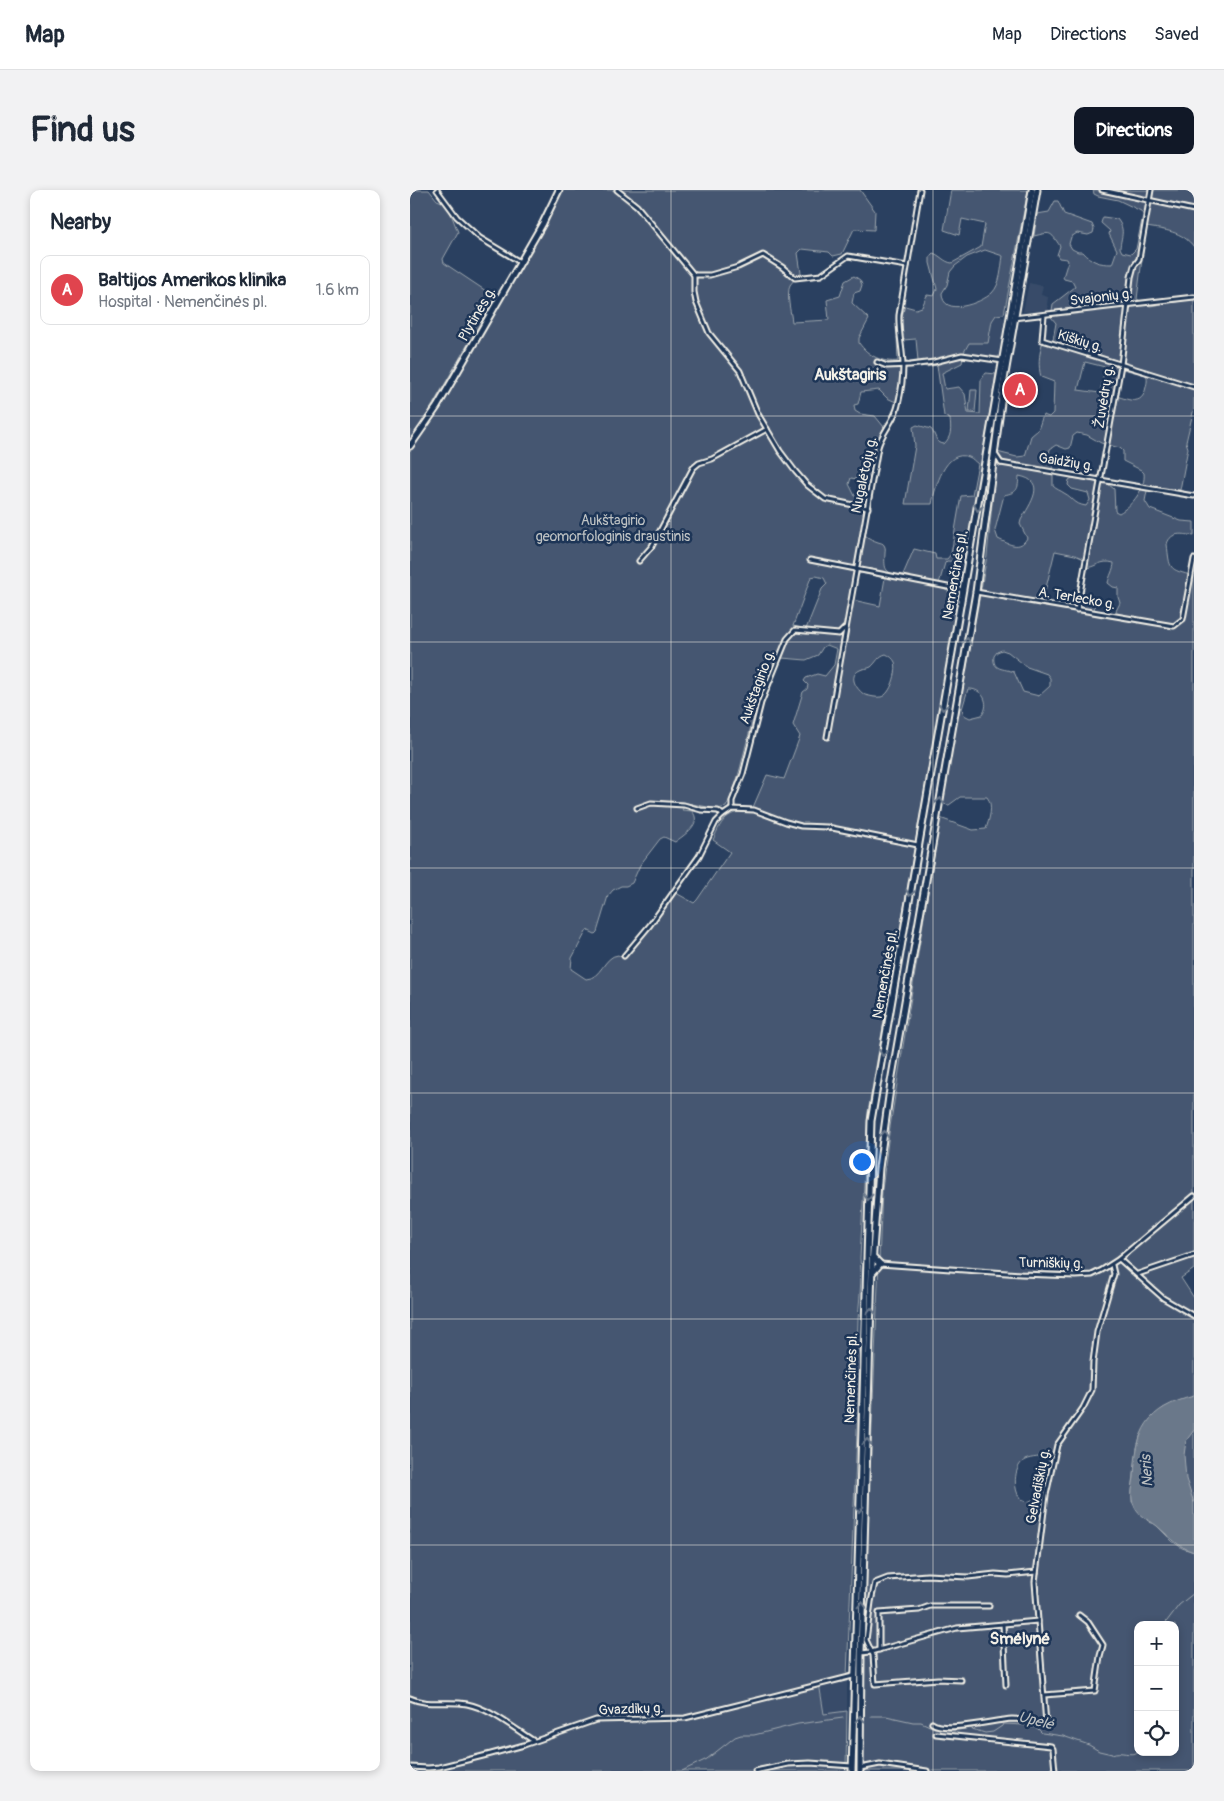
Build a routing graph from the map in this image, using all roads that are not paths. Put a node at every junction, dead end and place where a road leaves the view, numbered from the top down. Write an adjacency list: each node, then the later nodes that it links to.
1 (437, 190): 11 (street)
2 (559, 190): 11 (main road, Plytinės g.)
3 (617, 190): 13 (street)
4 (920, 190): 12 (street, Nugalėtojų g.)
5 (1032, 190): 17 (main road, Nemenčinės pl.)
6 (1037, 190): 17 (main road, Nemenčinės pl.)
7 (1102, 190): 9 (street)
8 (1150, 190): 9 (street, Žuvėdrų g.)
9 (1149, 200): 10 (street); 15 (street, Žuvėdrų g.)
10 (1194, 210)
11 (520, 262): 24 (main road, Plytinės g.)
12 (907, 266): 13 (street); 21 (street, Nugalėtojų g.)
13 (694, 275): 23 (street)
14 (1194, 297): 15 (street, Svajonių g.)
15 (1127, 305): 16 (street, Svajonių g.); 20 (street, Žuvėdrų g.)
16 (1044, 315): 17 (street, Svajonių g.); 20 (street, Kiškių g.)
17 (1013, 318): 18 (main road, Nemenčinės pl.); 25 (main road, Nemenčinės pl.)
18 (1003, 361): 21 (street); 35 (main road, Nemenčinės pl., one-way to 35)
19 (877, 362): 21 (street)
20 (1121, 365): 22 (street, Kiškių g.); 28 (street, Žuvėdrų g.)
21 (903, 366): 30 (street, Nugalėtojų g.)
22 (1194, 387)
23 (767, 429): 30 (street); 33 (street)
24 (410, 446)
25 (995, 454): 26 (street); 27 (main road, Nemenčinės pl.)
26 (1002, 463): 27 (street); 28 (street, Gaidžių g.)
27 (993, 468): 36 (main road, Nemenčinės pl.)
28 (1102, 479): 29 (street, Gaidžių g.); 37 (street, Žuvėdrų g.)
29 (1194, 496)
30 (868, 508): 34 (street, Nugalėtojų g.)
31 (1194, 559): 37 (street, A. Terlecko g.)
32 (810, 560): 34 (street)
33 (639, 561)
34 (858, 570): 35 (street); 38 (street, Nugalėtojų g.)
35 (964, 590): 36 (main road); 43 (main road, Nemenčinės pl., one-way to 43)
36 (976, 592): 37 (street, A. Terlecko g.); 46 (main road, Nemenčinės pl., one-way to 36)
37 (1077, 610)
38 (846, 626): 39 (street, Nugalėtojų g.); 41 (street, Aukštagirio g.)
39 (827, 736)
40 (637, 808): 42 (street)
41 (732, 809): 42 (street); 43 (street)
42 (723, 815): 44 (street)
43 (918, 845): 45 (main road, Nemenčinės pl., one-way to 45)
44 (624, 956)
45 (898, 967): 46 (main road); 48 (main road, Nemenčinės pl., one-way to 48)
46 (911, 970): 49 (main road, Nemenčinės pl., one-way to 46)
47 (1194, 1196): 52 (street, Turniškių g.)
48 (868, 1217): 49 (main road); 58 (main road, Nemenčinės pl.)
49 (876, 1217): 51 (main road, Nemenčinės pl.)
50 (1194, 1255): 56 (street)
51 (873, 1256): 53 (main road); 55 (main road, Nemenčinės pl.)
52 (1119, 1259): 54 (street, Turniškių g.); 56 (street)
53 (880, 1264): 54 (street, Turniškių g.); 55 (main road)
54 (1112, 1265): 59 (street, Gelvadiškių g.)
55 (872, 1273): 58 (main road, Nemenčinės pl., one-way to 55)
56 (1138, 1274): 57 (street)
57 (1194, 1316)
58 (867, 1338): 66 (main road, Nemenčinės pl., one-way to 58); 67 (main road, Nemenčinės pl., one-way to 67)
59 (1036, 1572): 62 (street, Gelvadiškių g.); 65 (street)
60 (989, 1606): 64 (street)
61 (1079, 1615): 70 (street)
62 (1038, 1621): 63 (street); 70 (street, Gelvadiškių g.)
63 (1003, 1624): 64 (street); 69 (street)
64 (879, 1650): 65 (street)
65 (871, 1652): 66 (street); 68 (street)
66 (861, 1654): 78 (main road, Nemenčinės pl., one-way to 66)
67 (854, 1676): 74 (street, Gvazdikų g.); 77 (main road, Nemenčinės pl.)
68 (961, 1680)
69 (1006, 1685)
70 (1044, 1695): 72 (street, Gelvadiškių g.)
71 (410, 1698): 74 (street)
72 (932, 1723)
73 (936, 1734): 82 (street)
74 (535, 1741): 76 (street, Gvazdikų g.)
75 (867, 1767): 78 (street); 80 (street); 81 (street)
76 (410, 1768)
77 (852, 1768): 79 (street)
78 (860, 1769)
79 (755, 1771)
80 (869, 1771)
81 (927, 1771)
82 (1055, 1771)

